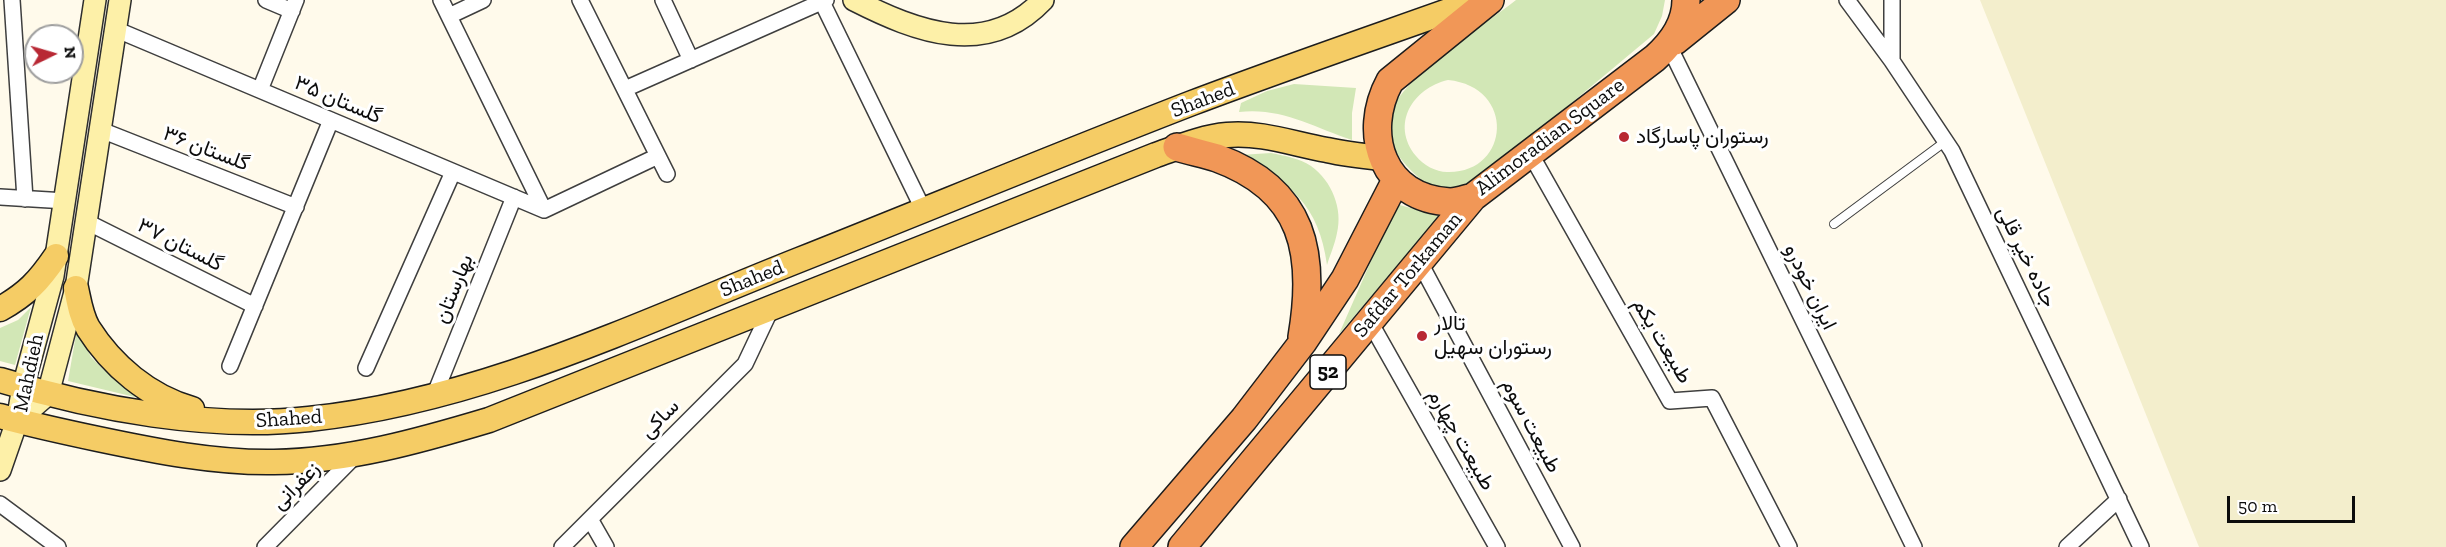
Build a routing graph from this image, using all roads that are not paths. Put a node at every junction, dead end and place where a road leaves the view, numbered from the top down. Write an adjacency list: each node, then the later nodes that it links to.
1 (12, 0): 21 (street)
2 (95, 0): 34 (main road, Mahdieh)
3 (120, 0): 20 (main road, Mahdieh)
4 (266, 0): 18 (street)
5 (441, 0): 19 (street)
6 (483, 0): 19 (street)
7 (580, 0): 25 (street)
8 (663, 0): 23 (street)
9 (855, 0): 10 (main road)
10 (1043, 0)
11 (1479, 0): 45 (main road, Shahed)
12 (1490, 0): 33 (highway)
13 (1686, 0): 22 (highway, Alimoradian Square / 52)
14 (1726, 0): 22 (highway, 52)
15 (1847, 0): 24 (street, جاده خیر قلی)
16 (1892, 0): 24 (street)
17 (824, 1): 23 (street); 45 (street)
18 (294, 6): 26 (street)
19 (449, 16): 44 (street)
20 (116, 29): 26 (street, گلستان ۳۵); 28 (main road, Mahdieh)
21 (8, 45): 41 (street)
22 (1669, 46): 31 (highway, Alimoradian Square / 52); 78 (street, ایران خودرو)
23 (691, 60): 25 (street)
24 (1892, 61): 29 (street, جاده خیر قلی)
25 (625, 89): 32 (street)
26 (260, 90): 27 (street, گلستان ۳۵)
27 (331, 120): 36 (street, گلستان ۳۵); 43 (street)
28 (101, 130): 35 (main road, Mahdieh); 43 (street, گلستان ۳۶)
29 (1946, 141): 47 (lane); 66 (street, جاده خیر قلی)
30 (1177, 147): 33 (main road, Shahed); 53 (main road, Shahed); 55 (highway)
31 (1530, 153): 40 (highway, Alimoradian Square / 52); 77 (street, طبیعت یکم)
32 (658, 156): 37 (street); 44 (street)
33 (1389, 169): 40 (highway, Alimoradian Square); 55 (highway, Safdar Torkaman / 52)
34 (70, 170): 35 (main road); 42 (main road, Mahdieh)
35 (95, 172): 46 (main road, Mahdieh)
36 (453, 172): 39 (street, گلستان ۳۵); 57 (street)
37 (667, 174)
38 (0, 197): 41 (street)
39 (514, 197): 44 (street, گلستان ۳۵); 61 (street, بهارستان)
40 (1473, 197): 49 (highway, Safdar Torkaman / 52)
41 (25, 199): 42 (street)
42 (66, 201): 48 (main road, Mahdieh)
43 (296, 207): 51 (street)
44 (544, 210)
45 (924, 211): 61 (main road, Shahed)
46 (87, 222): 50 (main road, Mahdieh); 51 (street, گلستان ۳۷)
47 (1834, 224)
48 (56, 256): 52 (main road); 59 (main road, Mahdieh)
49 (1419, 261): 54 (highway, Safdar Torkaman / 52); 76 (street, طبیعت سوم)
50 (76, 288): 60 (main road, Mahdieh); 63 (main road)
51 (255, 306): 56 (street)
52 (0, 309)
53 (771, 309): 64 (main road, Shahed); 68 (street, ساکی)
54 (1370, 322): 74 (highway, Safdar Torkaman / 52); 75 (street, طبیعت چهارم)
55 (1301, 345): 73 (highway, Safdar Torkaman / 52)
56 (230, 366)
57 (366, 368)
58 (0, 380): 59 (main road, Shahed)
59 (23, 387): 60 (main road, Shahed); 62 (main road, Mahdieh)
60 (48, 394): 62 (main road, Mahdieh); 63 (main road, Shahed)
61 (434, 396): 63 (main road, Shahed)
62 (9, 418): 64 (main road, Shahed); 65 (main road)
63 (250, 422)
64 (357, 454): 70 (street, زعفرانی)
65 (0, 470)
66 (2118, 499): 79 (street); 80 (street, جاده خیر قلی)
67 (0, 504): 69 (street)
68 (590, 519): 71 (street, ساکی); 72 (street)
69 (58, 547)
70 (265, 547)
71 (562, 547)
72 (606, 547)
73 (1134, 547)
74 (1182, 547)
75 (1497, 547)
76 (1572, 547)
77 (1789, 547)
78 (1914, 547)
79 (2067, 547)
80 (2141, 547)

